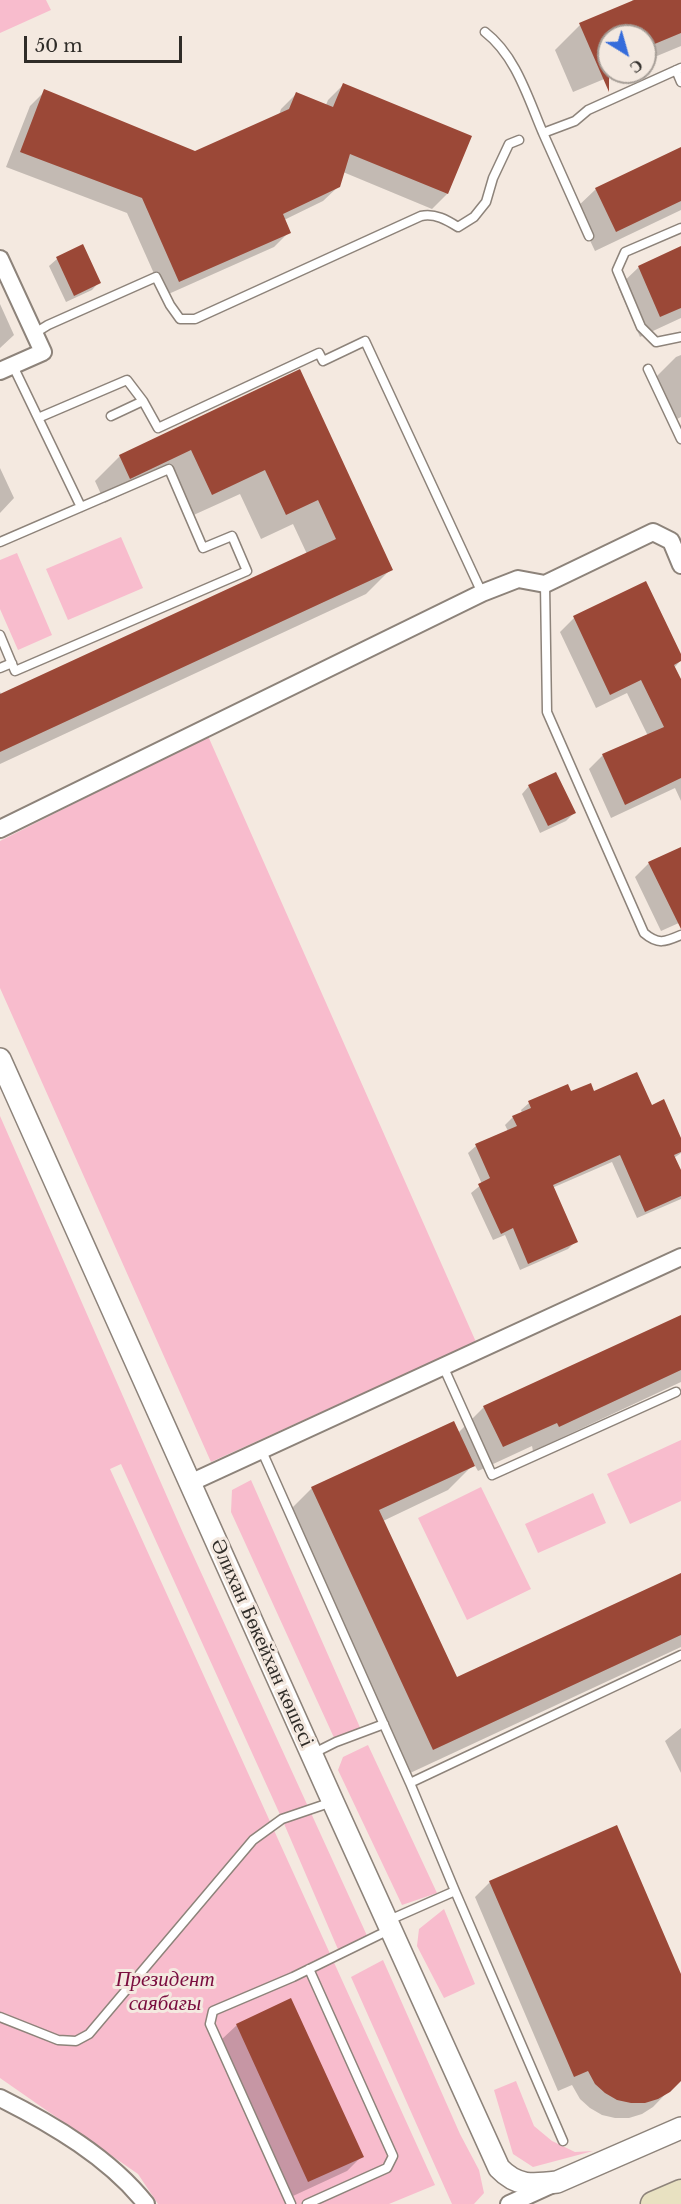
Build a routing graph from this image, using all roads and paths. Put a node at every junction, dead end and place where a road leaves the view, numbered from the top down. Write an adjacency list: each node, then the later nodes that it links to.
1 (485, 32): 4 (lane)
2 (679, 69): 3 (lane); 4 (lane)
3 (681, 82)
4 (543, 133): 7 (lane)
5 (519, 140): 9 (lane)
6 (681, 228): 10 (lane)
7 (590, 236)
8 (0, 259): 9 (street)
9 (35, 333): 11 (street)
10 (681, 337)
11 (6, 368): 15 (lane)
12 (648, 369): 16 (lane)
13 (143, 401): 14 (lane); 15 (lane); 21 (lane)
14 (111, 416)
15 (38, 418): 17 (lane)
16 (681, 439)
17 (81, 507): 18 (lane); 23 (lane)
18 (0, 542)
19 (681, 565): 20 (street)
20 (545, 584): 21 (street); 26 (lane)
21 (482, 593): 25 (street)
22 (0, 635): 23 (lane)
23 (12, 663): 24 (lane)
24 (0, 668)
25 (0, 829)
26 (681, 935)
27 (3, 1068): 32 (street, Әлихан Бөкейхан көшесі)
28 (681, 1257): 29 (street)
29 (443, 1366): 30 (lane); 31 (street)
30 (676, 1392)
31 (261, 1449): 32 (street); 34 (lane)
32 (190, 1483): 35 (street, Әлихан Бөкейхан көшесі)
33 (681, 1655): 36 (lane)
34 (384, 1724): 35 (lane); 36 (lane)
35 (312, 1755): 37 (street, Әлихан Бөкейхан көшесі)
36 (410, 1783): 38 (lane)
37 (333, 1802): 39 (street, Әлихан Бөкейхан көшесі); 41 (lane)
38 (455, 1891): 39 (lane); 44 (lane)
39 (389, 1925): 40 (lane); 45 (street, Әлихан Бөкейхан көшесі)
40 (309, 1969): 48 (lane); 49 (lane)
41 (0, 2017)
42 (0, 2098): 47 (street)
43 (681, 2128): 45 (street)
44 (562, 2141)
45 (557, 2182): 50 (street)
46 (681, 2192): 51 (main road)
47 (146, 2204)
48 (291, 2204)
49 (307, 2204)
50 (509, 2204)
51 (653, 2204)

